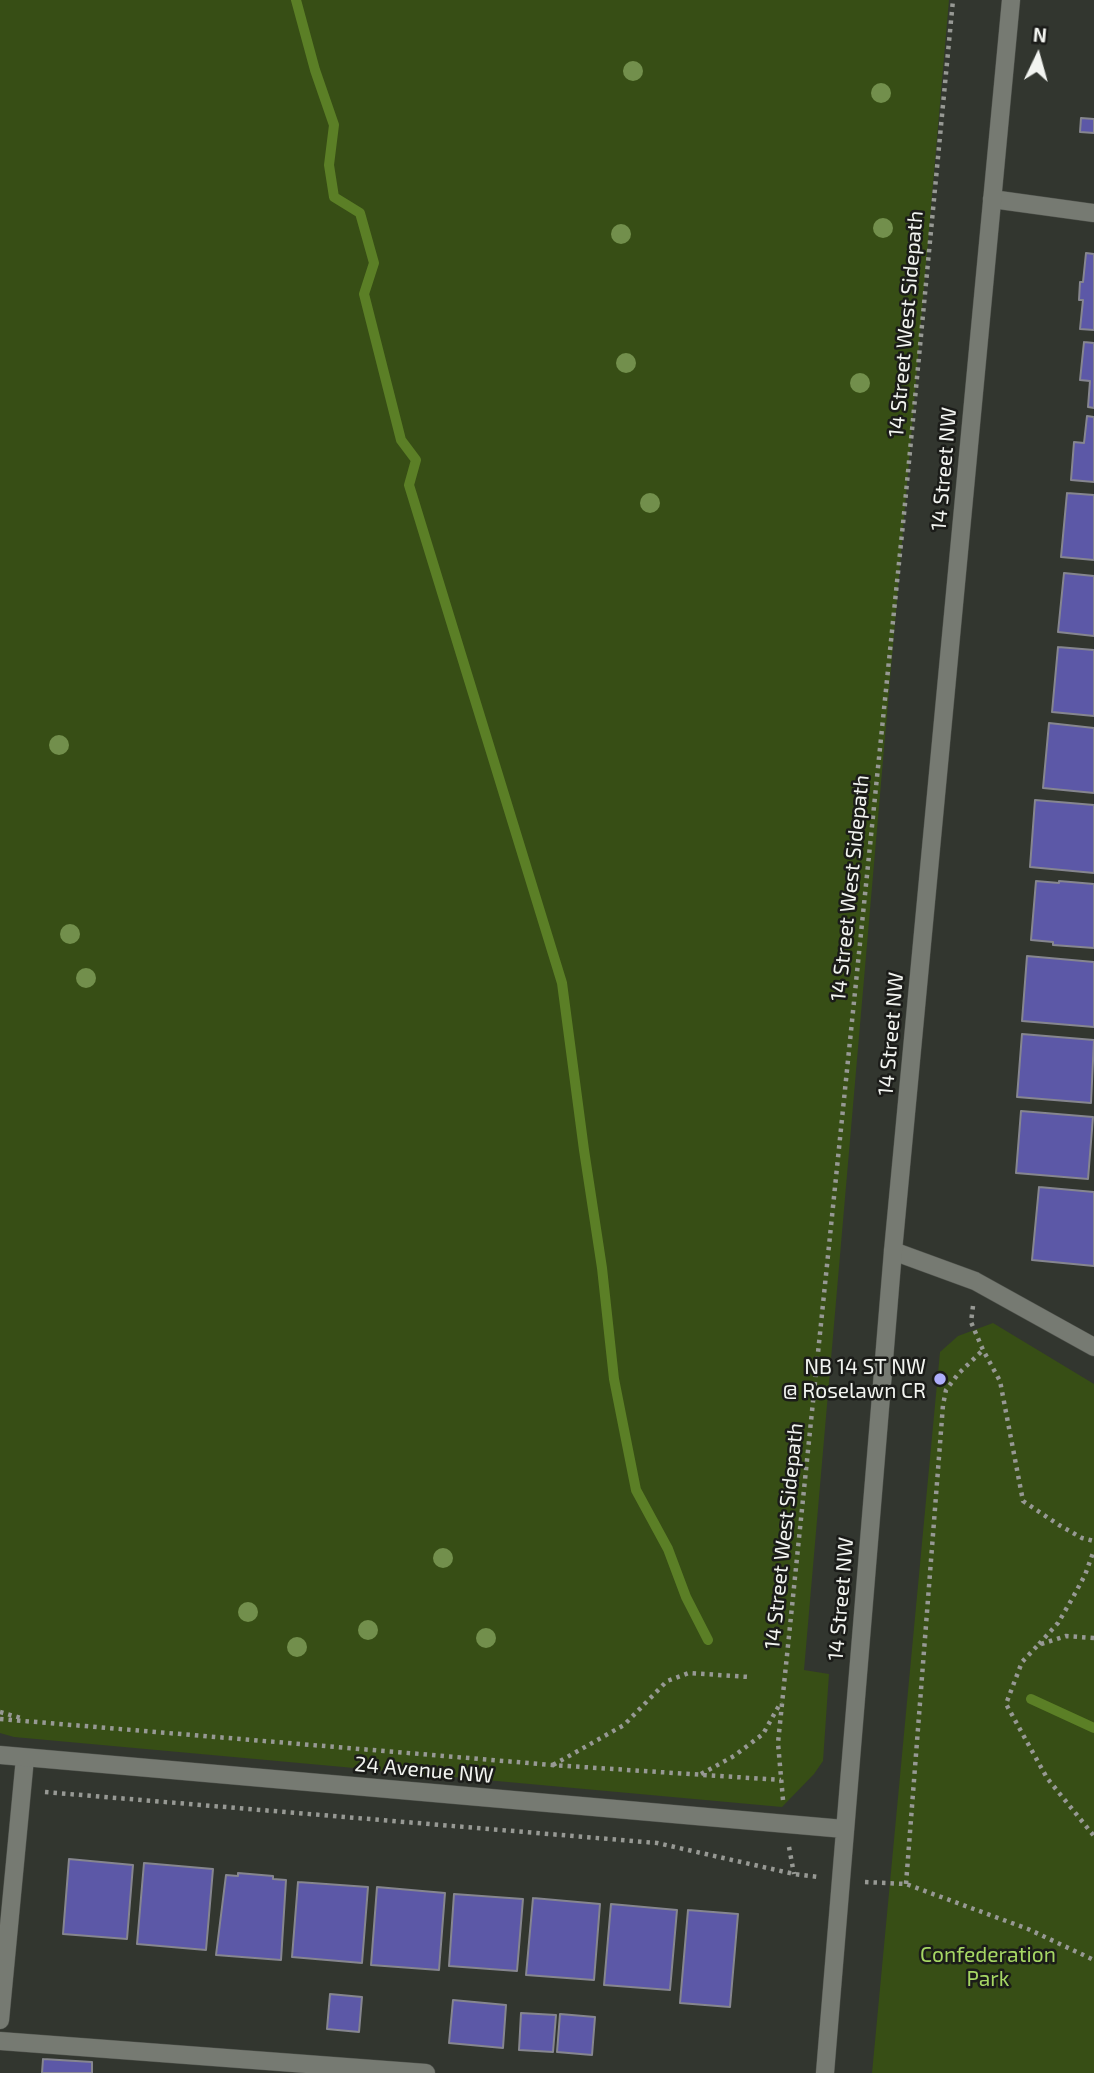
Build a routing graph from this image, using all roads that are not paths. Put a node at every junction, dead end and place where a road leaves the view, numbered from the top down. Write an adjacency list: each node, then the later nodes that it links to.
1 (1011, 0): 2 (main road, 14 Street NW)
2 (992, 199): 3 (main road); 4 (main road, 14 Street NW)
3 (1094, 213)
4 (893, 1251): 5 (main road); 8 (main road, 14 Street NW)
5 (1094, 1347)
6 (0, 1755): 7 (main road, 24 Avenue NW)
7 (24, 1758): 8 (main road, 24 Avenue NW); 9 (main road)
8 (844, 1829): 12 (main road, 14 Street NW)
9 (0, 2021)
10 (0, 2041): 11 (main road)
11 (426, 2073)
12 (825, 2073)

